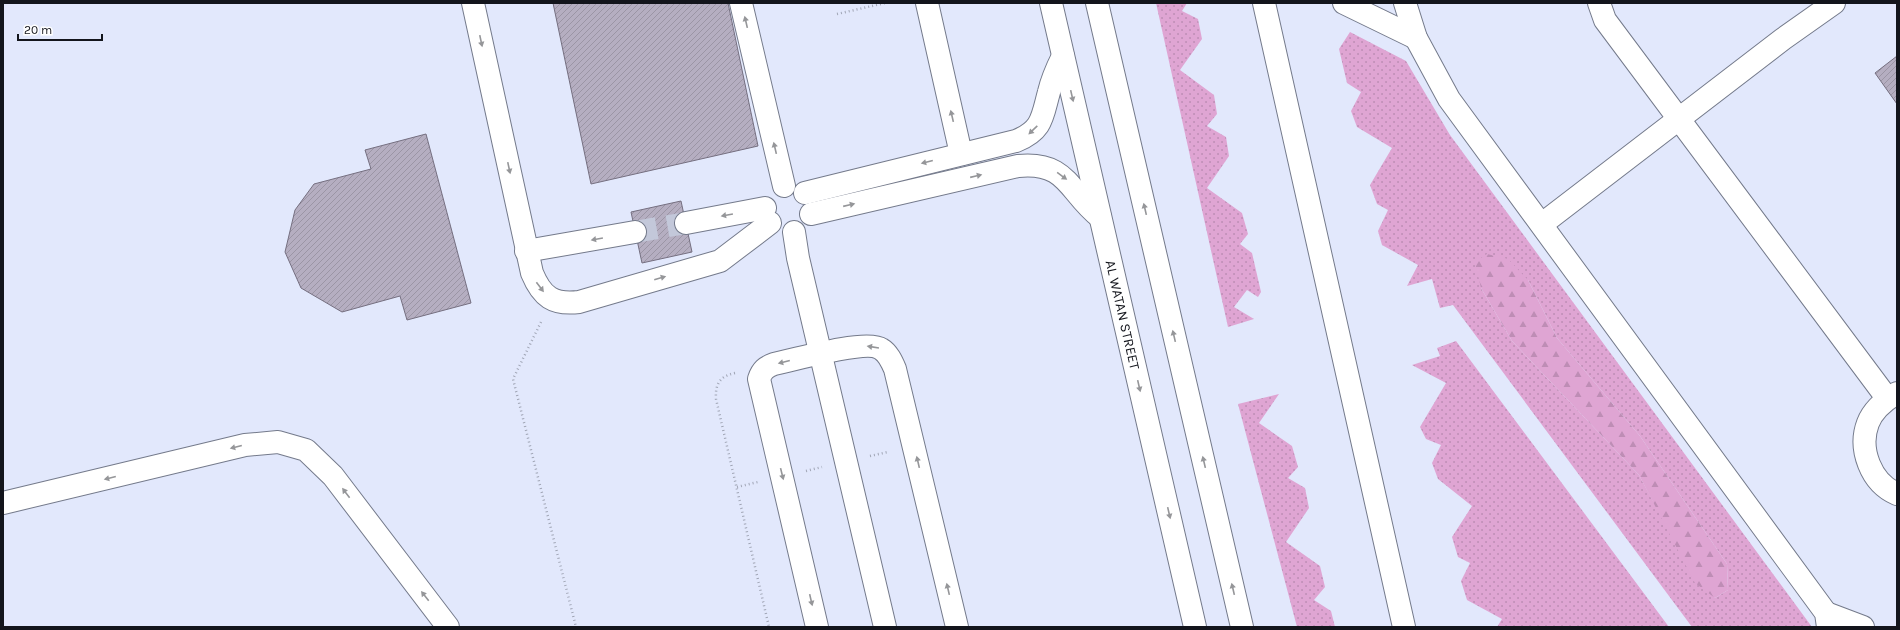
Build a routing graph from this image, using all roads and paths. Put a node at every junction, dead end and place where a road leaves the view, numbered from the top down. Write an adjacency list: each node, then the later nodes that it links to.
1 (473, 3): 26 (street, one-way to 26)
2 (741, 3): 17 (street, one-way to 2)
3 (885, 3): 12 (path)
4 (927, 3): 16 (street, one-way to 4)
5 (1051, 3): 14 (street, AL WATAN STREET)
6 (1098, 3): 41 (street, one-way to 6)
7 (1264, 3): 42 (street)
8 (1344, 3): 13 (street)
9 (1405, 3): 13 (street)
10 (1599, 3): 15 (street)
11 (1834, 3): 15 (street)
12 (837, 14)
13 (1416, 38): 23 (street)
14 (1063, 56): 16 (street, one-way to 16); 21 (street, AL WATAN STREET, one-way to 21)
15 (1679, 119): 23 (street); 30 (street)
16 (961, 154): 18 (street, one-way to 18)
17 (784, 186): 18 (street); 20 (street)
18 (805, 193): 19 (street)
19 (811, 214): 21 (street, one-way to 21); 25 (street)
20 (768, 216): 22 (street, one-way to 22); 25 (street); 27 (street, one-way to 20)
21 (1101, 217): 40 (street, AL WATAN STREET, one-way to 40)
22 (686, 223)
23 (1542, 224): 33 (street)
24 (635, 232): 26 (street, one-way to 26)
25 (794, 232): 28 (street)
26 (526, 251): 27 (street, one-way to 27)
27 (551, 299): 35 (path)
28 (822, 353): 29 (street, one-way to 29); 38 (street); 39 (street, one-way to 28)
29 (767, 367): 36 (path); 37 (street, one-way to 37)
30 (1892, 396): 31 (street)
31 (1897, 494)
32 (3, 503): 34 (street, one-way to 32)
33 (1827, 620): 43 (street)
34 (448, 627)
35 (576, 627)
36 (769, 627)
37 (817, 627)
38 (885, 627)
39 (957, 627)
40 (1196, 627)
41 (1242, 627)
42 (1404, 627)
43 (1863, 627)

